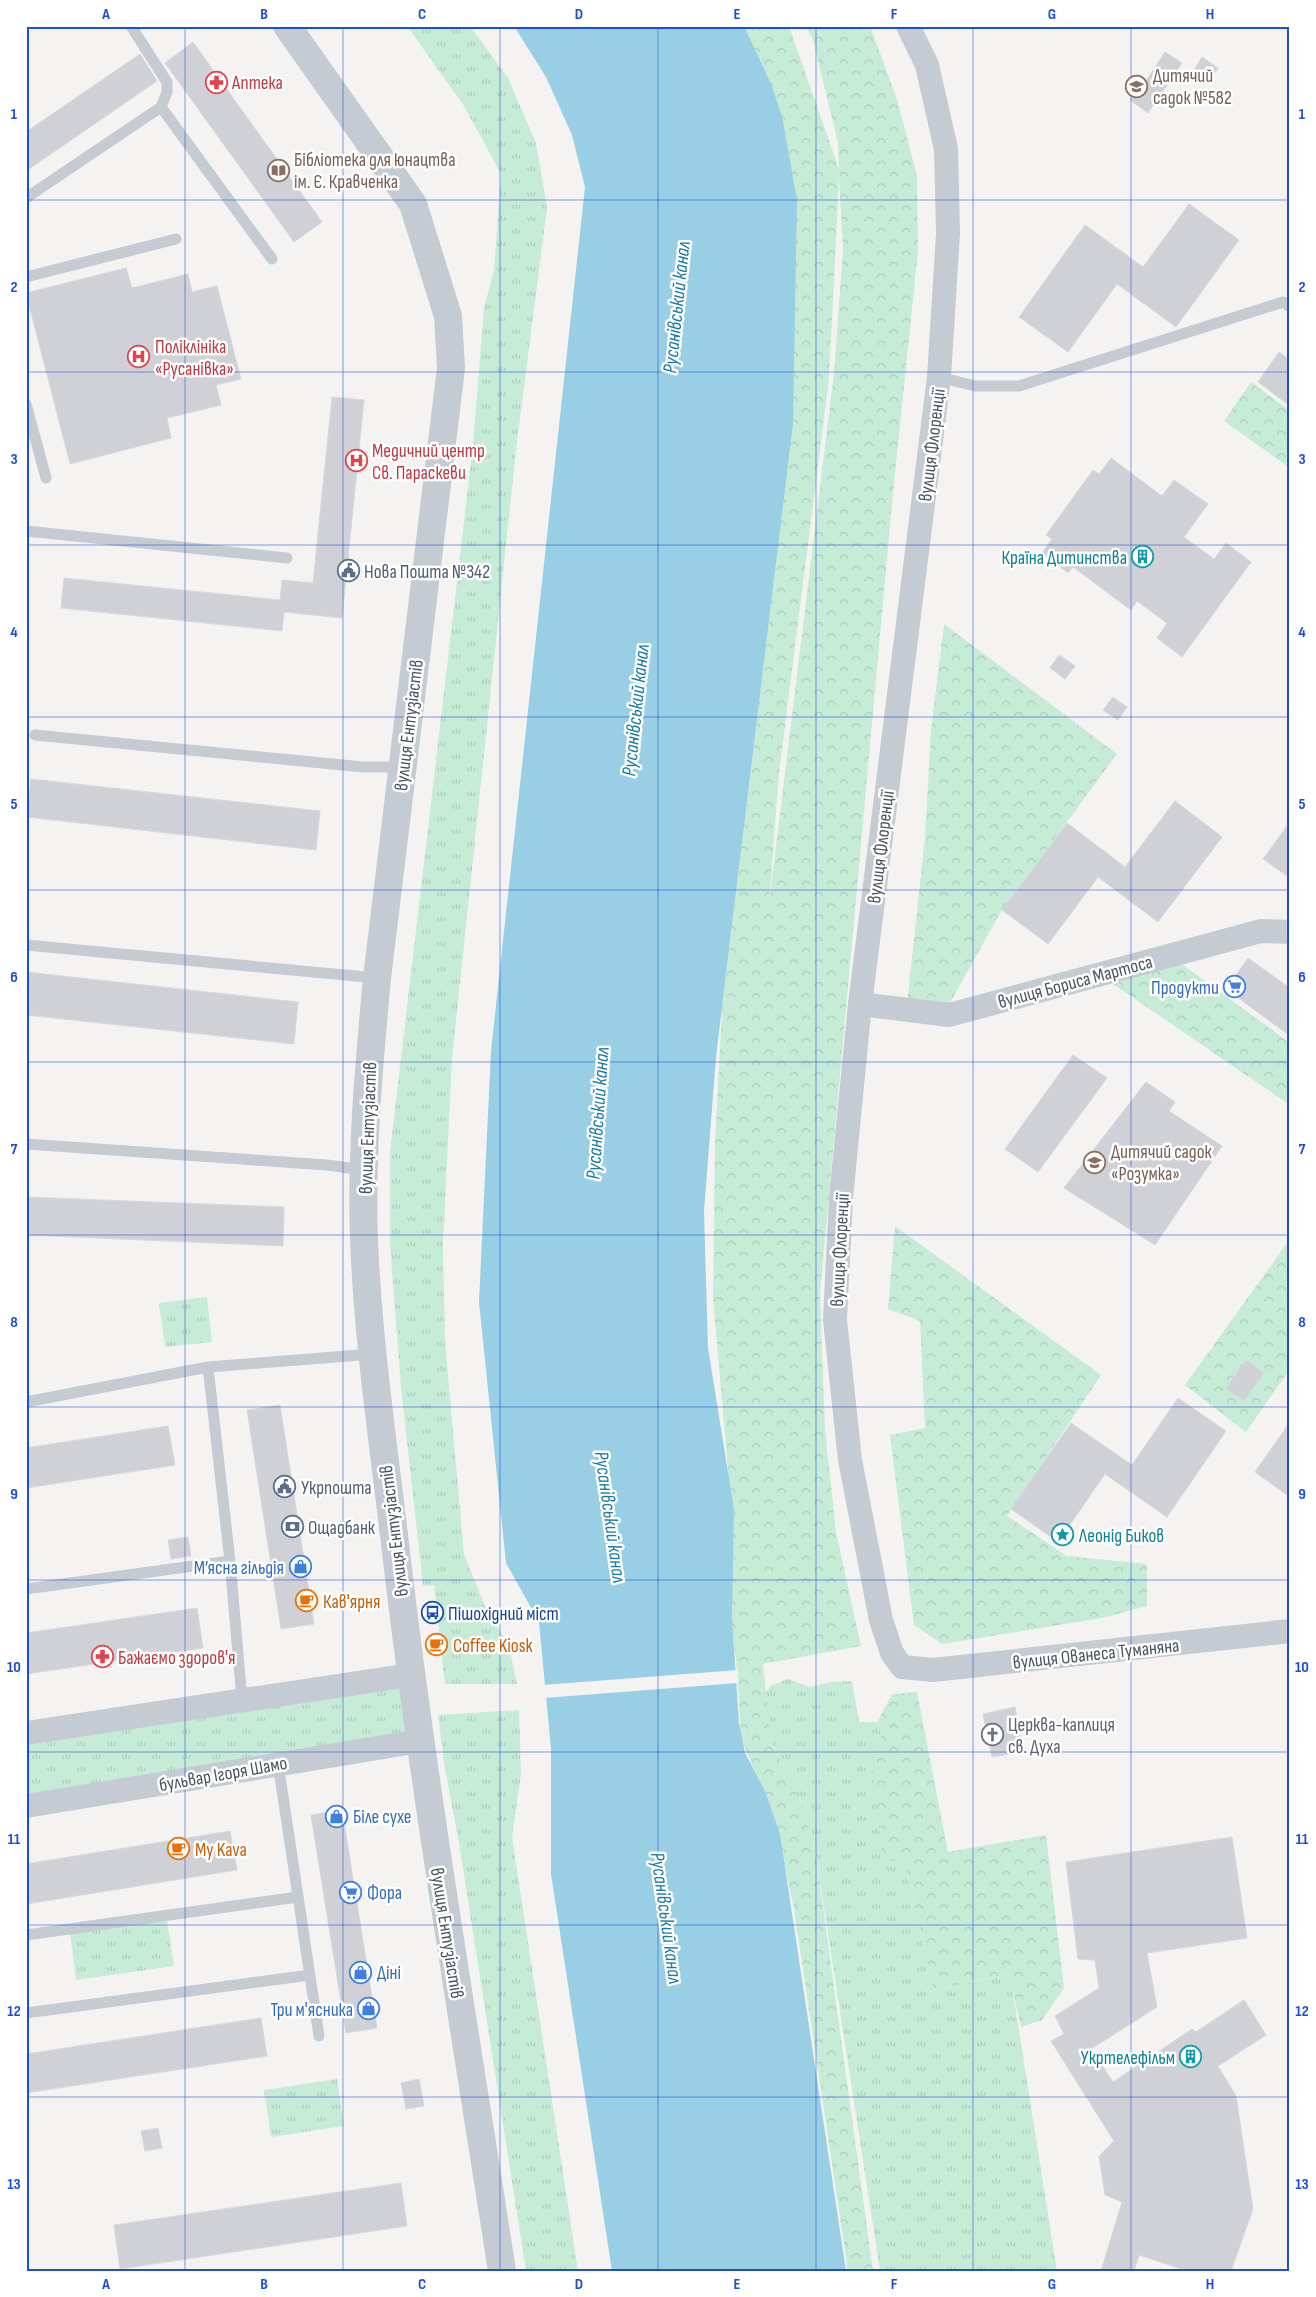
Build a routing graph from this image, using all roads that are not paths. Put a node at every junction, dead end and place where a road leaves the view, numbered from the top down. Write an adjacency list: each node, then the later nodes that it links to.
1 (131, 26): 4 (lane)
2 (287, 26): 16 (street, вулиця Ентузіастів)
3 (908, 26): 10 (street, вулиця Флоренції)
4 (161, 106): 5 (lane); 7 (lane)
5 (26, 198)
6 (176, 239): 8 (lane)
7 (272, 259)
8 (26, 277)
9 (1288, 301): 10 (lane)
10 (939, 377): 20 (street, вулиця Флоренції)
11 (26, 404): 12 (lane)
12 (46, 478)
13 (26, 531): 14 (lane)
14 (288, 558)
15 (35, 734): 16 (lane)
16 (403, 767): 19 (street, вулиця Ентузіастів)
17 (1290, 932): 20 (street, вулиця Бориса Мартоса)
18 (26, 944): 19 (lane)
19 (377, 978): 22 (street, вулиця Ентузіастів)
20 (860, 1004): 29 (street, вулиця Флоренції)
21 (26, 1144): 22 (lane)
22 (364, 1170): 23 (street, вулиця Ентузіастів)
23 (373, 1354): 24 (lane); 30 (street, вулиця Ентузіастів)
24 (208, 1366): 25 (lane); 26 (lane)
25 (26, 1402)
26 (230, 1562): 27 (lane); 31 (lane)
27 (26, 1589)
28 (1290, 1631): 29 (street, вулиця Ованеса Туманяна)
29 (902, 1668)
30 (410, 1675): 31 (street); 33 (street, вулиця Ентузіастів)
31 (242, 1700): 32 (street)
32 (26, 1733)
33 (420, 1741): 34 (street, бульвар Ігоря Шамо); 41 (street, вулиця Ентузіастів)
34 (278, 1763): 35 (street, бульвар Ігоря Шамо); 36 (lane)
35 (26, 1806)
36 (298, 1897): 37 (lane); 38 (lane)
37 (26, 1935)
38 (310, 1976): 39 (lane); 40 (lane)
39 (26, 2013)
40 (320, 2036)
41 (502, 2271)

